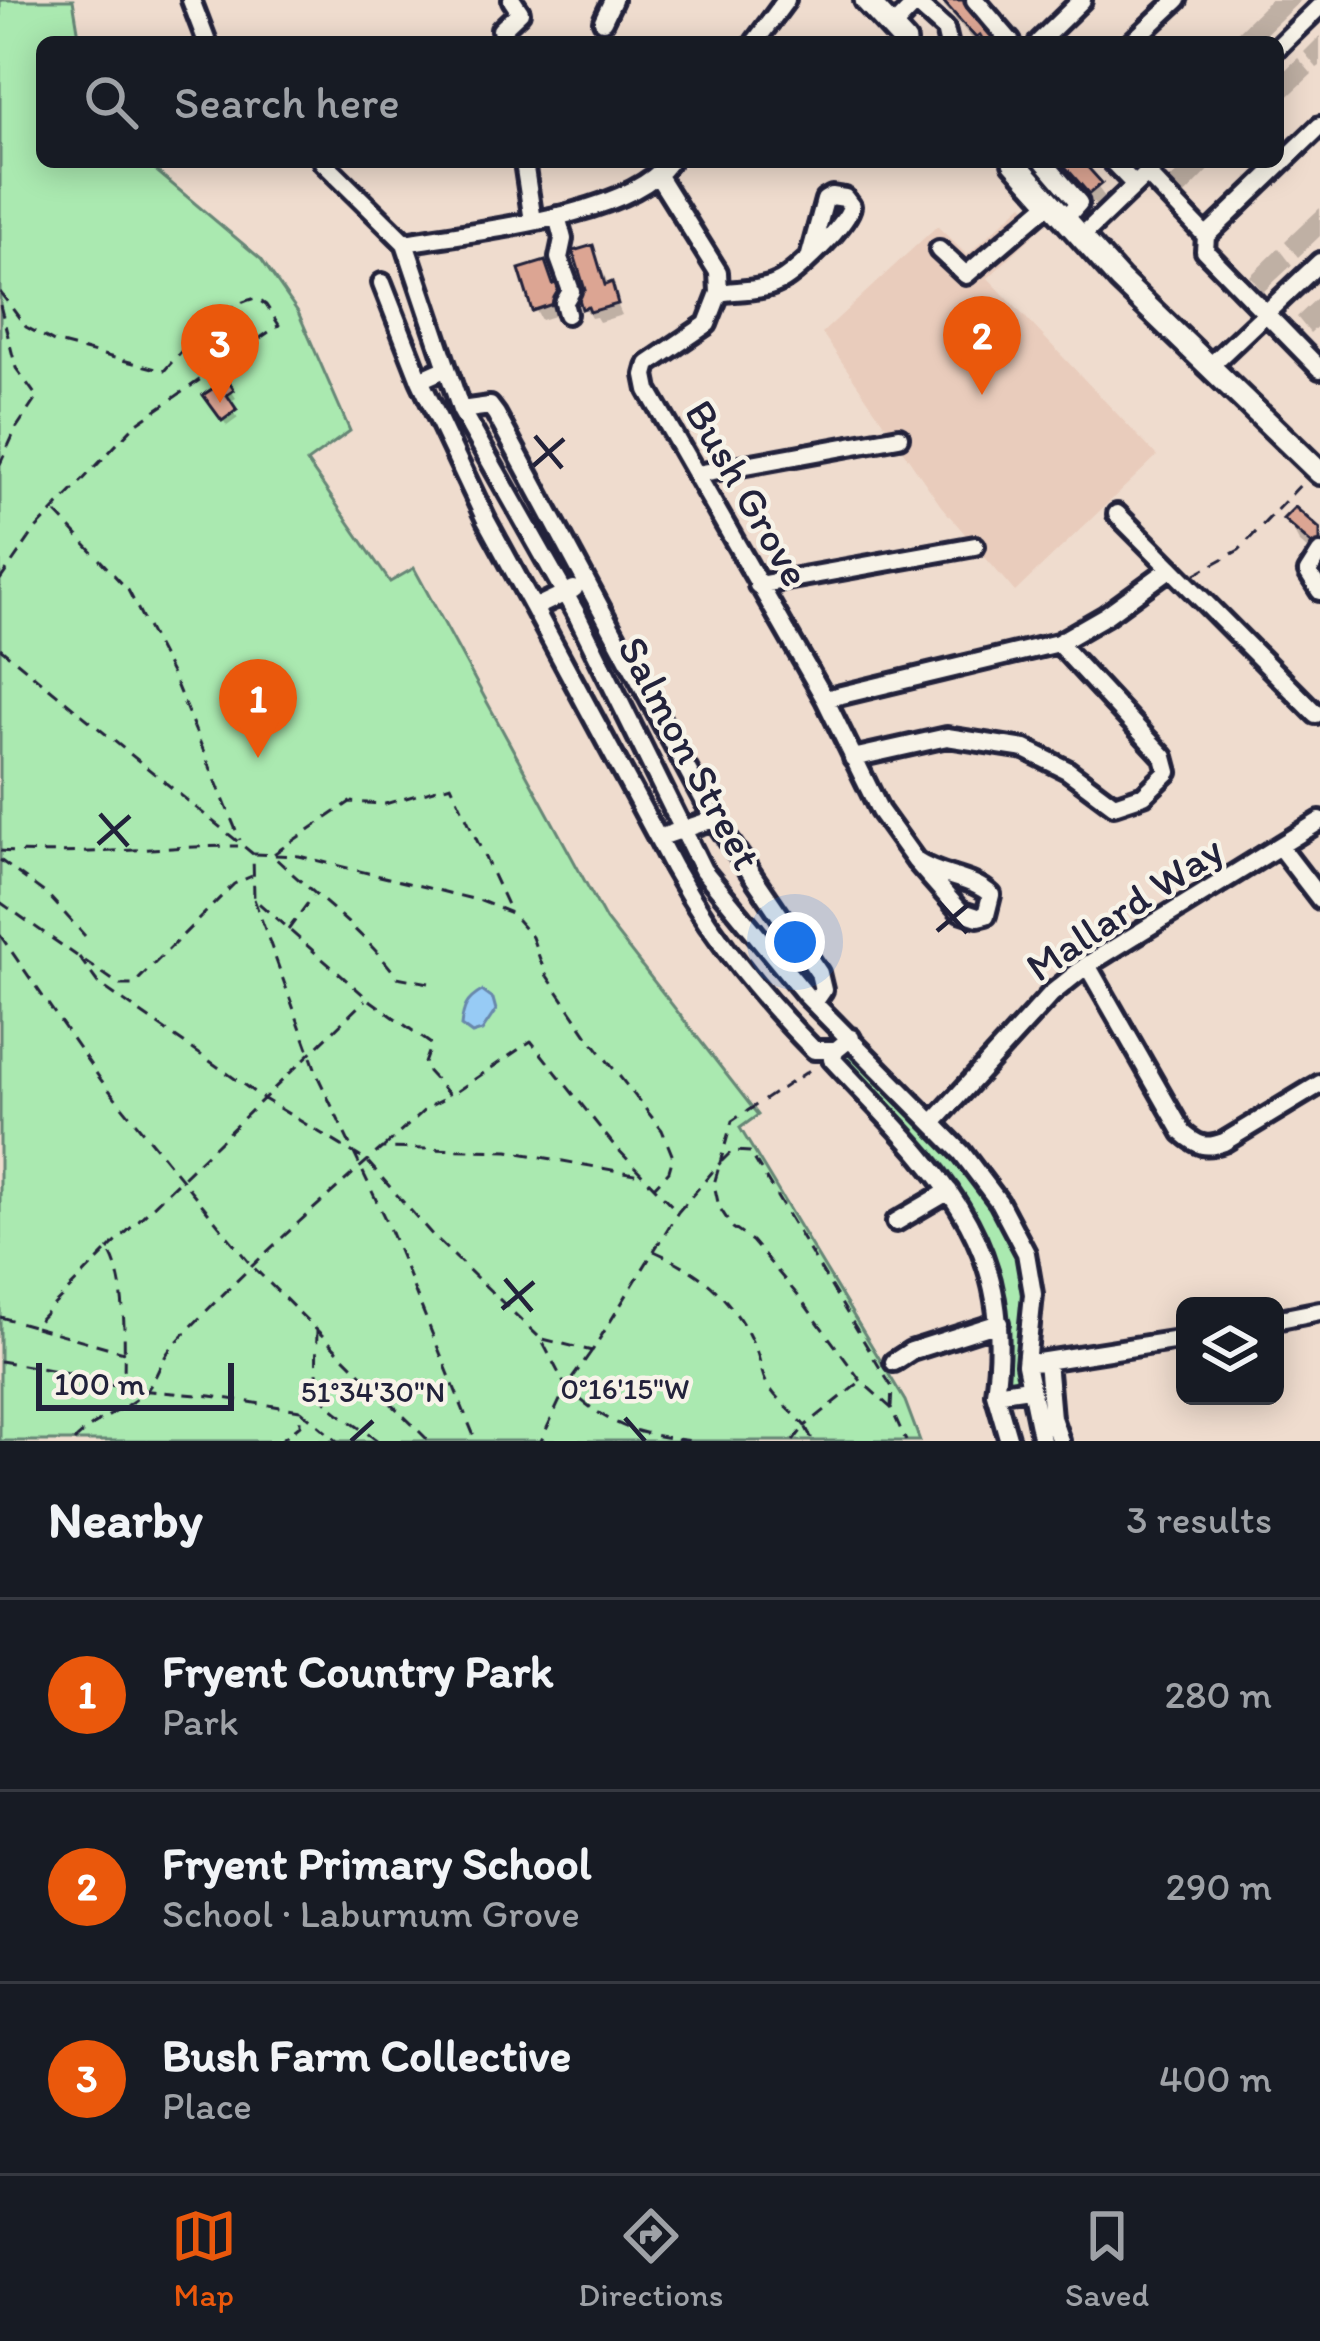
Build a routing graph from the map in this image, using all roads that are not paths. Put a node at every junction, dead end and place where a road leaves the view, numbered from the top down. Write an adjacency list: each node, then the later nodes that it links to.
1 (191, 0): 13 (street)
2 (512, 0): 11 (street)
3 (613, 0): 10 (street)
4 (786, 0): 14 (street)
5 (866, 0): 12 (main road)
6 (975, 0): 16 (street)
7 (1082, 0): 17 (street)
8 (1177, 0): 18 (street)
9 (1320, 6): 19 (street)
10 (604, 21)
11 (501, 30)
12 (898, 35): 15 (street)
13 (205, 36)
14 (759, 36)
15 (947, 36)
16 (1006, 36)
17 (1046, 36)
18 (1138, 36)
19 (1284, 41)
20 (1320, 126): 21 (street)
21 (1284, 161)
22 (328, 168): 34 (street)
23 (525, 168): 31 (street)
24 (1021, 168): 29 (main road)
25 (1049, 168): 29 (street)
26 (1276, 168): 32 (street)
27 (664, 169): 30 (street); 39 (street)
28 (1147, 174): 32 (street); 33 (street)
29 (1057, 211): 33 (main road); 35 (street)
30 (557, 216): 31 (street); 41 (street)
31 (533, 220): 34 (street)
32 (1206, 236): 40 (street)
33 (1080, 238): 42 (main road)
34 (404, 243): 43 (street, Salmon Street)
35 (938, 250)
36 (810, 255): 39 (street)
37 (1320, 262): 40 (street)
38 (382, 283): 45 (street)
39 (718, 293): 49 (street, Bush Grove)
40 (1267, 312): 42 (street); 44 (street)
41 (567, 314)
42 (1210, 366): 48 (main road)
43 (447, 368): 45 (street); 46 (street, Salmon Street)
44 (1320, 370)
45 (419, 380): 60 (street)
46 (461, 410): 50 (street); 51 (street, Salmon Street)
47 (899, 437): 49 (street)
48 (1317, 471)
49 (697, 474): 57 (street, Bush Grove)
50 (532, 479): 51 (street); 56 (street)
51 (509, 493): 59 (street, Salmon Street)
52 (1118, 514): 55 (street)
53 (975, 546): 57 (street)
54 (1320, 553): 58 (street)
55 (1177, 574): 61 (street); 63 (street)
56 (589, 582): 59 (street); 65 (street)
57 (758, 585): 62 (street, Bush Grove)
58 (1320, 592)
59 (564, 594): 60 (street); 67 (street, Salmon Street)
60 (534, 608): 68 (street)
61 (1058, 643): 62 (street); 64 (street)
62 (825, 699): 64 (street, Bush Grove)
63 (1316, 714)
64 (854, 758): 70 (street, Bush Grove)
65 (715, 819): 67 (street); 73 (street)
66 (1320, 821): 69 (street, Mallard Way)
67 (683, 830): 68 (street); 73 (street, Salmon Street)
68 (658, 838): 75 (street)
69 (1280, 847): 71 (street); 72 (street, Mallard Way)
70 (916, 861)
71 (1320, 899)
72 (1087, 965): 76 (street); 77 (street, Mallard Way)
73 (814, 1003): 74 (street, Salmon Street)
74 (851, 1038): 75 (street); 77 (street, Salmon Street)
75 (834, 1054): 78 (street)
76 (1320, 1084)
77 (933, 1123): 86 (street, Salmon Street)
78 (949, 1191): 79 (street); 82 (street)
79 (896, 1222)
80 (1320, 1310): 81 (street)
81 (1284, 1318)
82 (999, 1323): 85 (street); 88 (street)
83 (1176, 1340): 84 (street)
84 (1047, 1361): 86 (street); 91 (street)
85 (894, 1362)
86 (1026, 1364): 87 (street, Salmon Street)
87 (1029, 1388): 88 (street); 90 (street, Salmon Street)
88 (995, 1393): 89 (street)
89 (1009, 1441)
90 (1042, 1441)
91 (1060, 1441)

